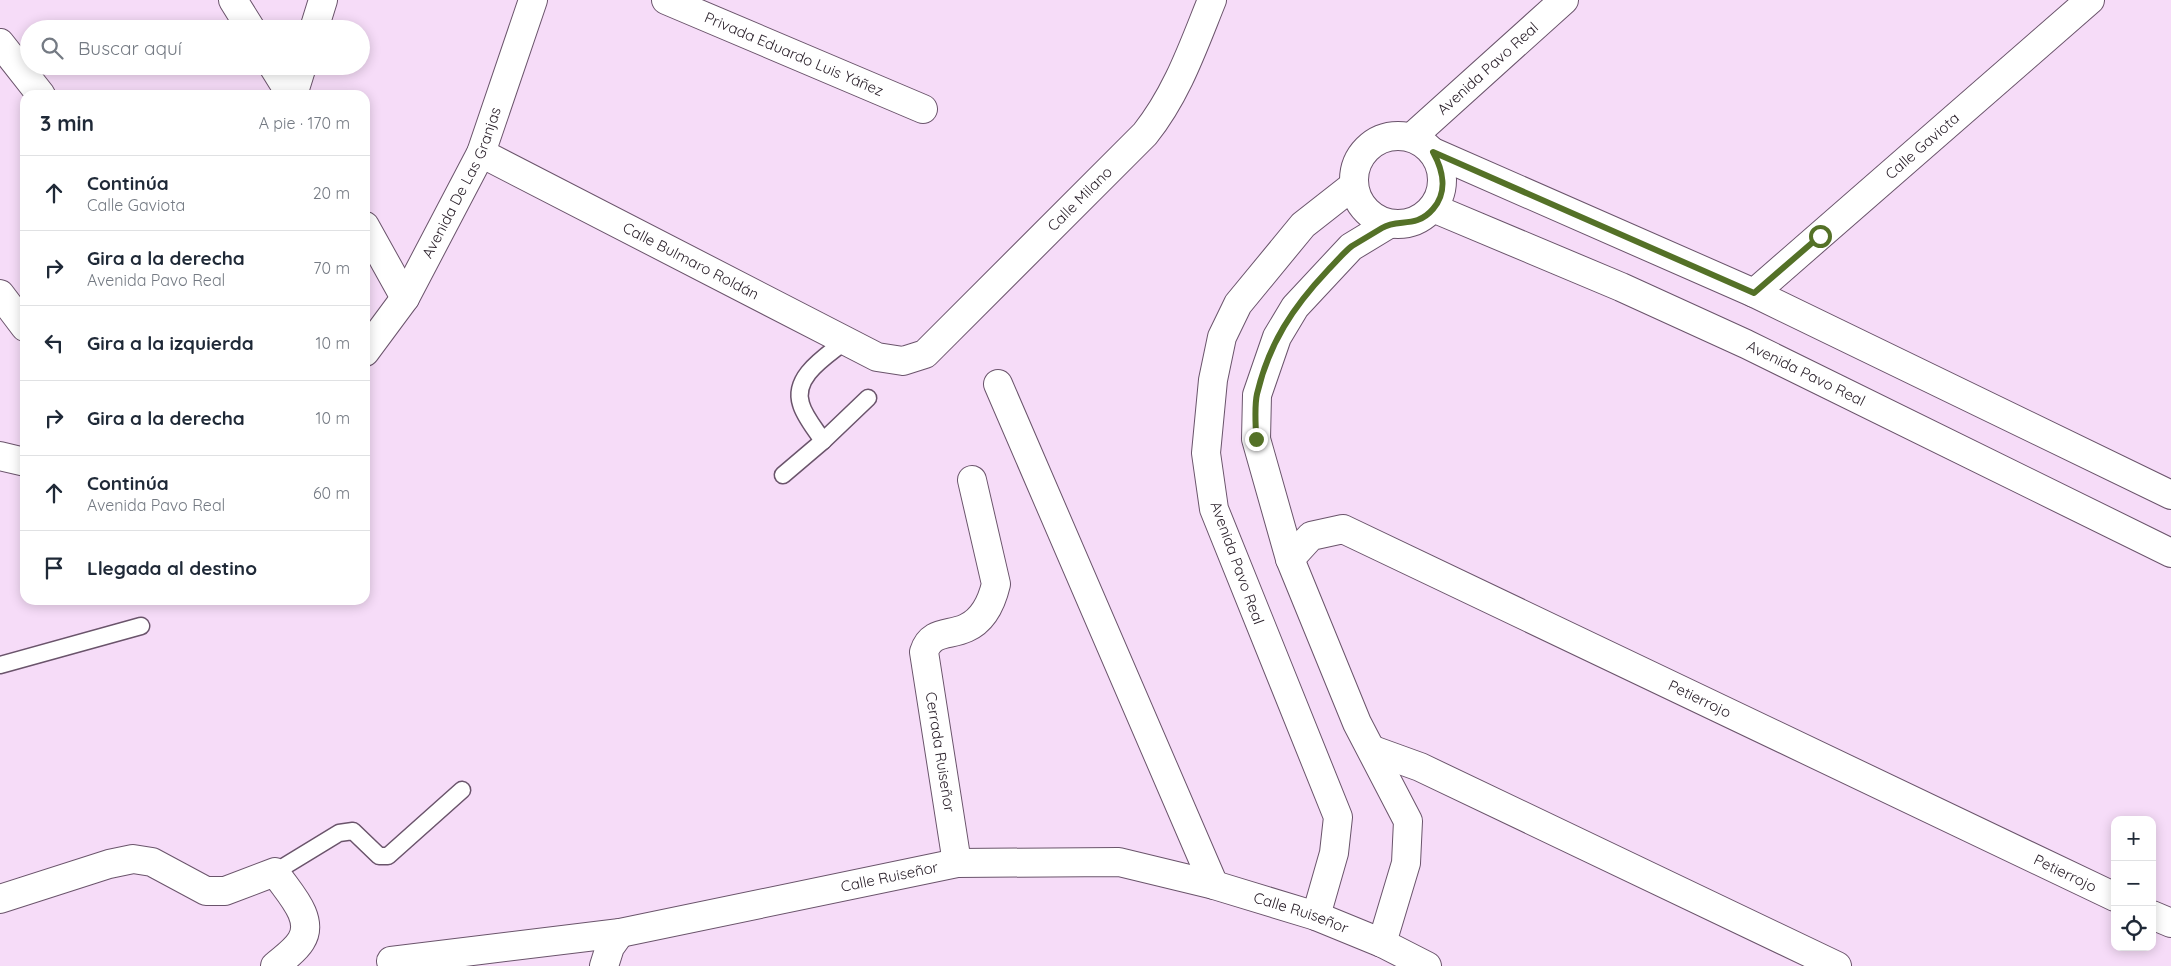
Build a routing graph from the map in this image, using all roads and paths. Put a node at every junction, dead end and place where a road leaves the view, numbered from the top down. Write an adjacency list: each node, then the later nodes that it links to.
1 (233, 0): 8 (street)
2 (323, 0): 9 (street)
3 (533, 0): 20 (street, Avenida De Las Granjas)
4 (666, 0): 18 (street, Privada Eduardo Luis Yáñez)
5 (1212, 0): 31 (street, Calle Milano)
6 (1564, 0): 19 (street, Avenida Pavo Real)
7 (2090, 0): 25 (street, Calle Gaviota)
8 (245, 20)
9 (317, 20)
10 (0, 43): 11 (street)
11 (20, 68)
12 (25, 75): 15 (street)
13 (279, 75): 16 (street)
14 (299, 75): 17 (street)
15 (37, 90)
16 (289, 90)
17 (294, 90)
18 (923, 110)
19 (1423, 145): 21 (street); 22 (street); 25 (street)
20 (482, 153): 27 (street, Avenida De Las Granjas); 29 (street, Calle Bulmaro Roldán)
21 (1354, 186): 23 (street); 51 (street, Avenida Pavo Real)
22 (1433, 208): 23 (street); 40 (street, Avenida Pavo Real)
23 (1389, 224): 41 (street)
24 (370, 235): 27 (street)
25 (1754, 293): 39 (street)
26 (0, 294): 28 (street)
27 (405, 298): 30 (street, Avenida De Las Granjas)
28 (20, 320)
29 (845, 341): 31 (street, Calle Bulmaro Roldán); 34 (lane)
30 (370, 345)
31 (903, 361)
32 (998, 384): 48 (street)
33 (868, 398): 34 (lane)
34 (823, 441): 37 (lane)
35 (0, 456): 36 (street)
36 (20, 461)
37 (783, 475)
38 (972, 480): 46 (street, Cerrada Ruiseñor)
39 (2171, 495)
40 (2171, 553)
41 (1290, 559): 44 (street); 49 (street, Petierrojo)
42 (141, 626): 43 (lane)
43 (0, 665)
44 (1373, 750): 55 (street); 60 (street)
45 (462, 790): 47 (lane)
46 (957, 863): 48 (street, Calle Ruiseñor); 54 (street, Calle Ruiseñor)
47 (275, 872): 50 (street); 57 (street)
48 (1214, 885): 51 (street, Calle Ruiseñor)
49 (2111, 895)
50 (0, 899)
51 (1316, 916): 55 (street, Calle Ruiseñor)
52 (2156, 916): 53 (street)
53 (2171, 924)
54 (620, 933): 56 (street, Calle Ruiseñor); 58 (street)
55 (1382, 943): 59 (street, Calle Ruiseñor)
56 (391, 962)
57 (275, 966)
58 (604, 966)
59 (1427, 966)
60 (1837, 966)

